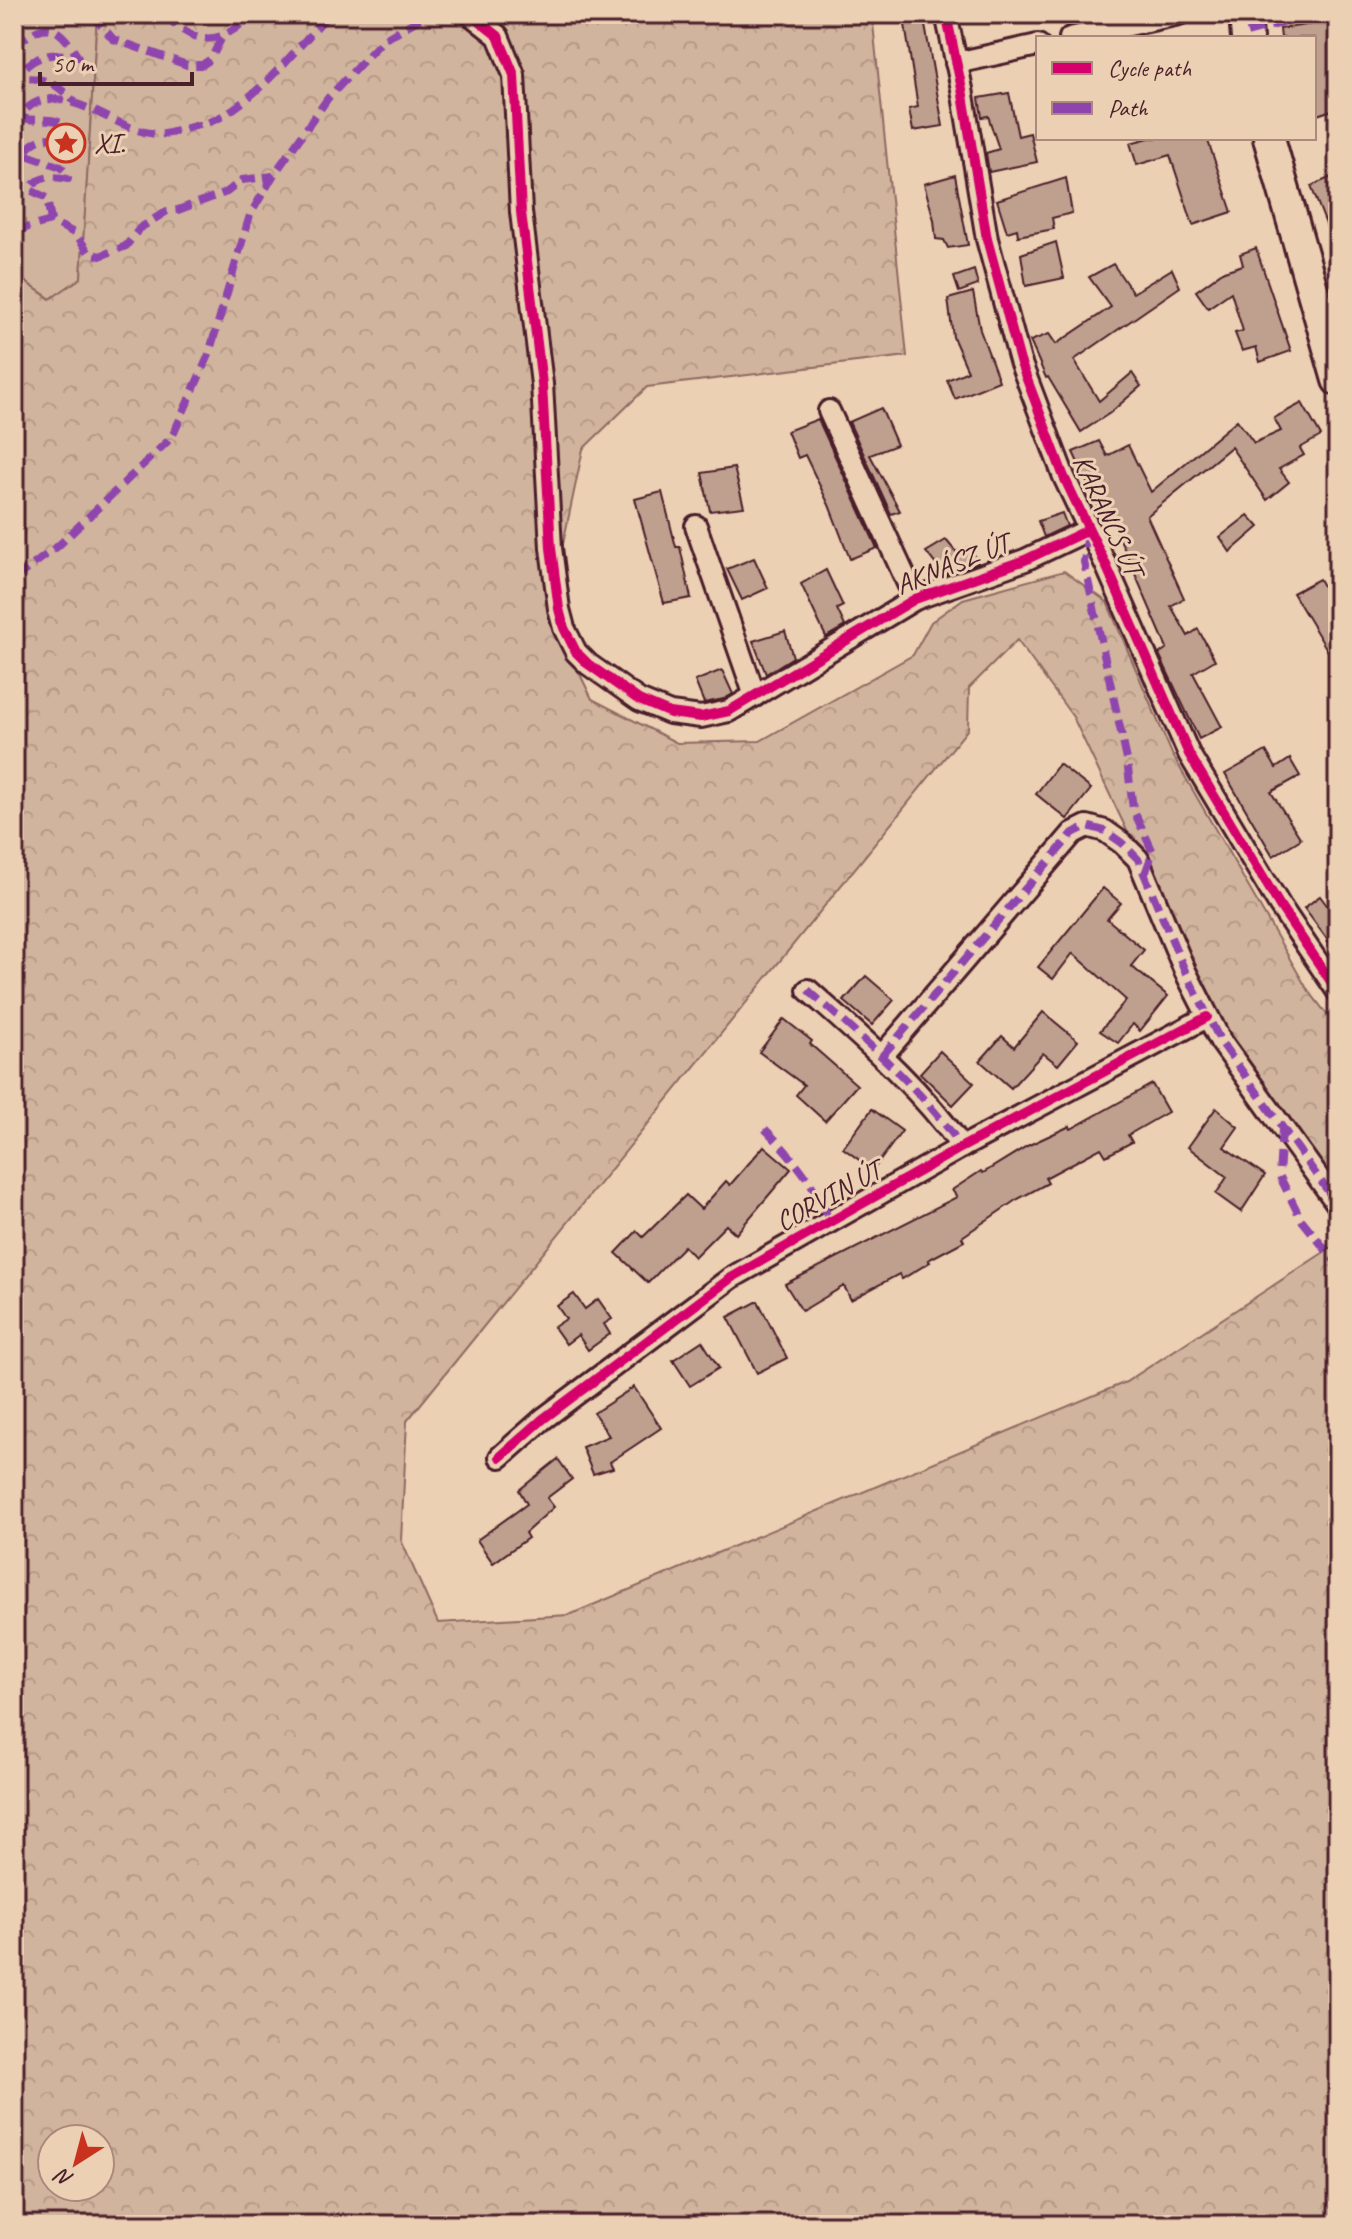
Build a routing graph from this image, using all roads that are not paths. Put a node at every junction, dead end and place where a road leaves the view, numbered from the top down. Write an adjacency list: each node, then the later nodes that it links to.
1 (470, 14): 15 (street, AKNÁSZ ÚT)
2 (946, 14): 8 (street, KARANCS ÚT)
3 (1179, 14): 5 (street)
4 (1245, 14): 6 (main road)
5 (1079, 36)
6 (1247, 36)
7 (1036, 45): 8 (street)
8 (956, 63): 13 (street, KARANCS ÚT)
9 (1270, 140): 10 (main road)
10 (1338, 380)
11 (829, 411): 14 (street, AKNÁSZ ÚT)
12 (696, 526): 15 (street)
13 (1088, 530): 14 (street, AKNÁSZ ÚT); 17 (street, KARANCS ÚT)
14 (915, 599): 15 (street, AKNÁSZ ÚT)
15 (755, 696)
16 (808, 990): 19 (street)
17 (1338, 992)
18 (1207, 1017): 19 (street); 20 (street, CORVIN ÚT); 21 (street)
19 (882, 1056): 20 (street)
20 (962, 1147): 22 (street, CORVIN ÚT)
21 (1338, 1205)
22 (500, 1457)

